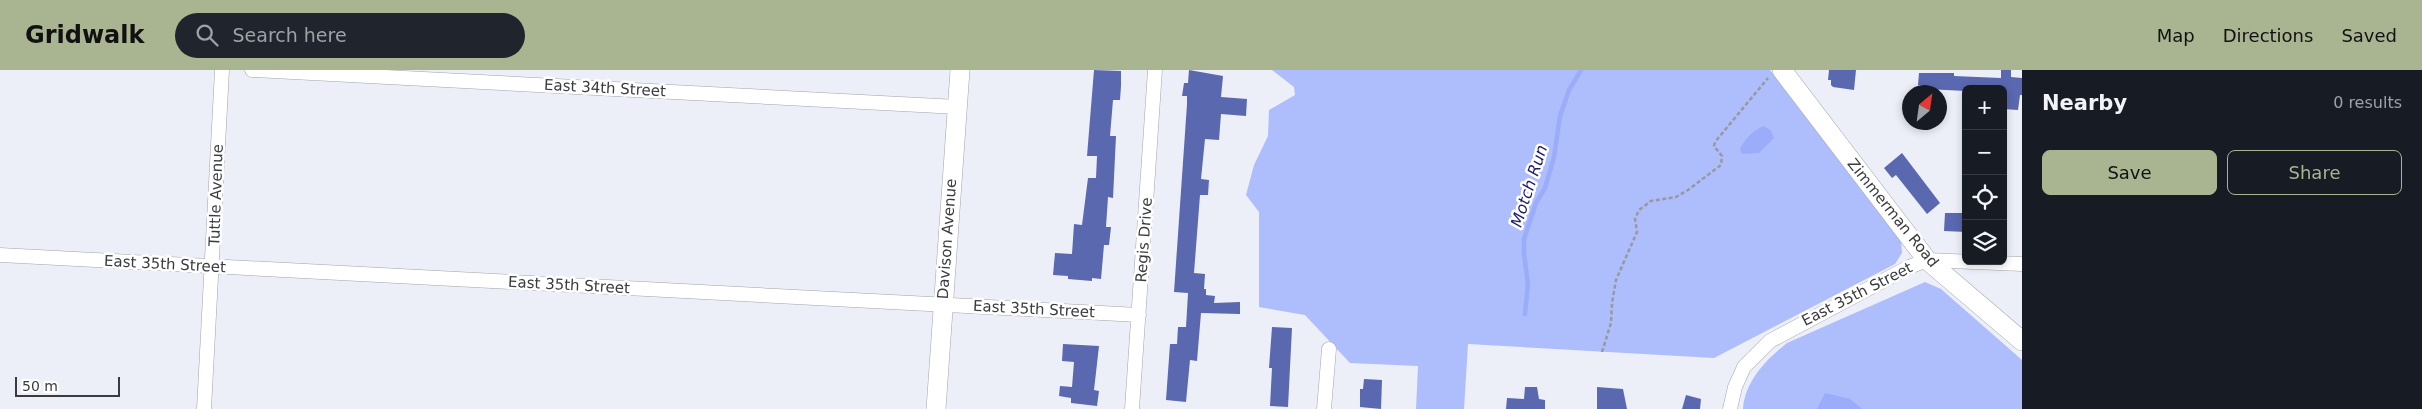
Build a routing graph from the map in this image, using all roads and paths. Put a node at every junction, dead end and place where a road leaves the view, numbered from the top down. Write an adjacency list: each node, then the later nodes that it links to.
1 (222, 70): 10 (street, Tuttle Avenue)
2 (252, 70): 6 (street, East 34th Street)
3 (960, 70): 6 (street, Davison Avenue)
4 (1155, 70): 12 (street, Regis Drive)
5 (1776, 73): 8 (street, Zimmerman Road); 15 (path)
6 (958, 107): 11 (street, Davison Avenue)
7 (0, 255): 10 (street, East 35th Street)
8 (1928, 260): 9 (street, East 35th Street); 13 (street, Zimmerman Road); 20 (street, East 35th Street)
9 (2022, 264)
10 (213, 266): 11 (street, East 35th Street); 16 (street, Tuttle Avenue)
11 (942, 304): 12 (street, East 35th Street); 17 (street, Davison Avenue)
12 (1139, 314): 18 (street, Regis Drive)
13 (2022, 340)
14 (1329, 349): 19 (street)
15 (1602, 352)
16 (204, 409)
17 (936, 409)
18 (1132, 409)
19 (1324, 409)
20 (1730, 409)

